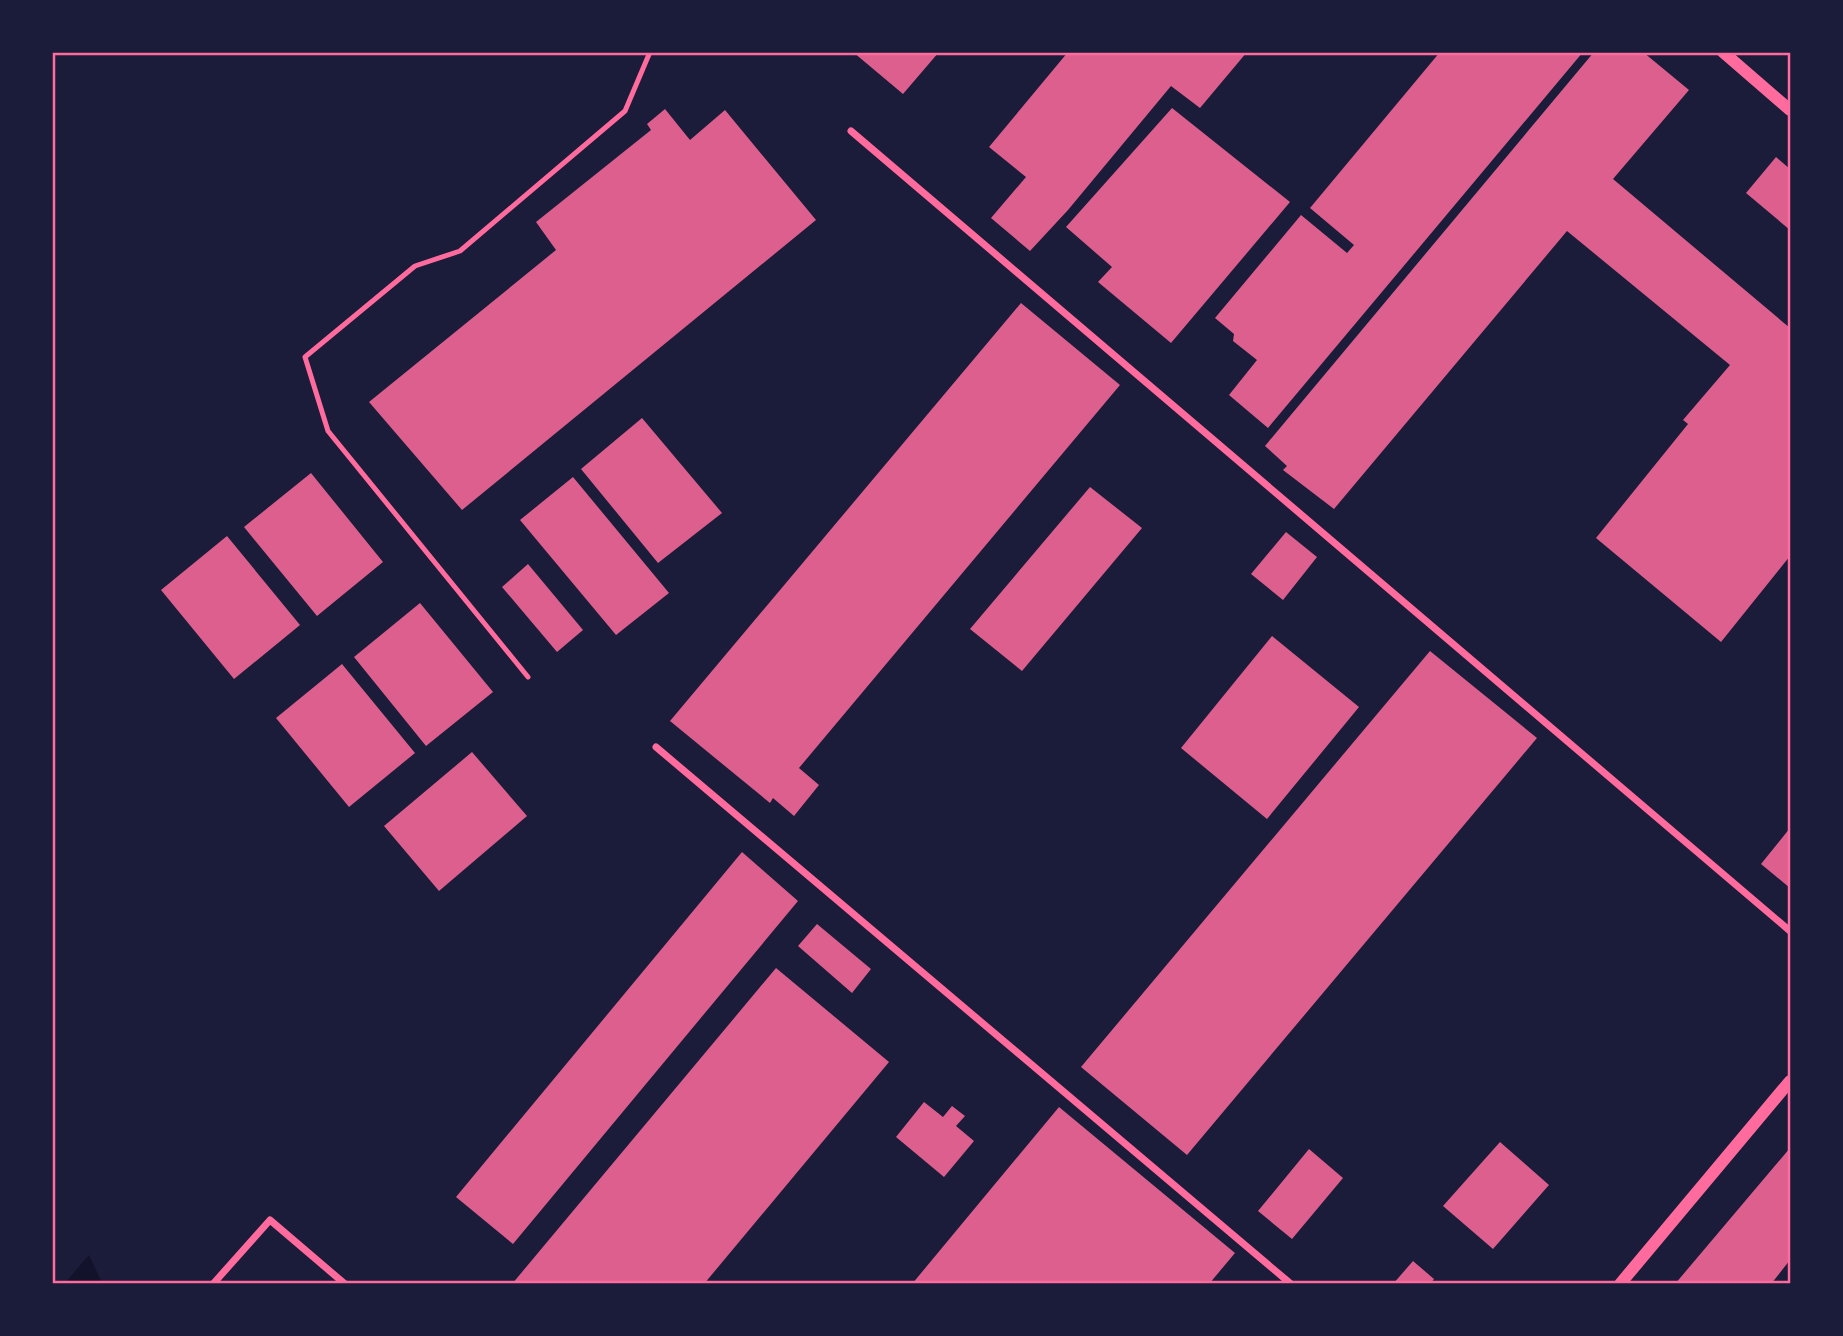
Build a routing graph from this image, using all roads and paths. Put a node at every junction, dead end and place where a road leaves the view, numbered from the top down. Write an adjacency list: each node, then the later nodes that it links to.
1 (650, 52): 5 (lane)
2 (1723, 52): 3 (street)
3 (1790, 110)
4 (851, 131): 7 (street)
5 (528, 677)
6 (656, 747): 11 (street)
7 (1790, 931)
8 (1790, 1081): 12 (street)
9 (213, 1283): 10 (street)
10 (345, 1283)
11 (1291, 1283)
12 (1620, 1283)

